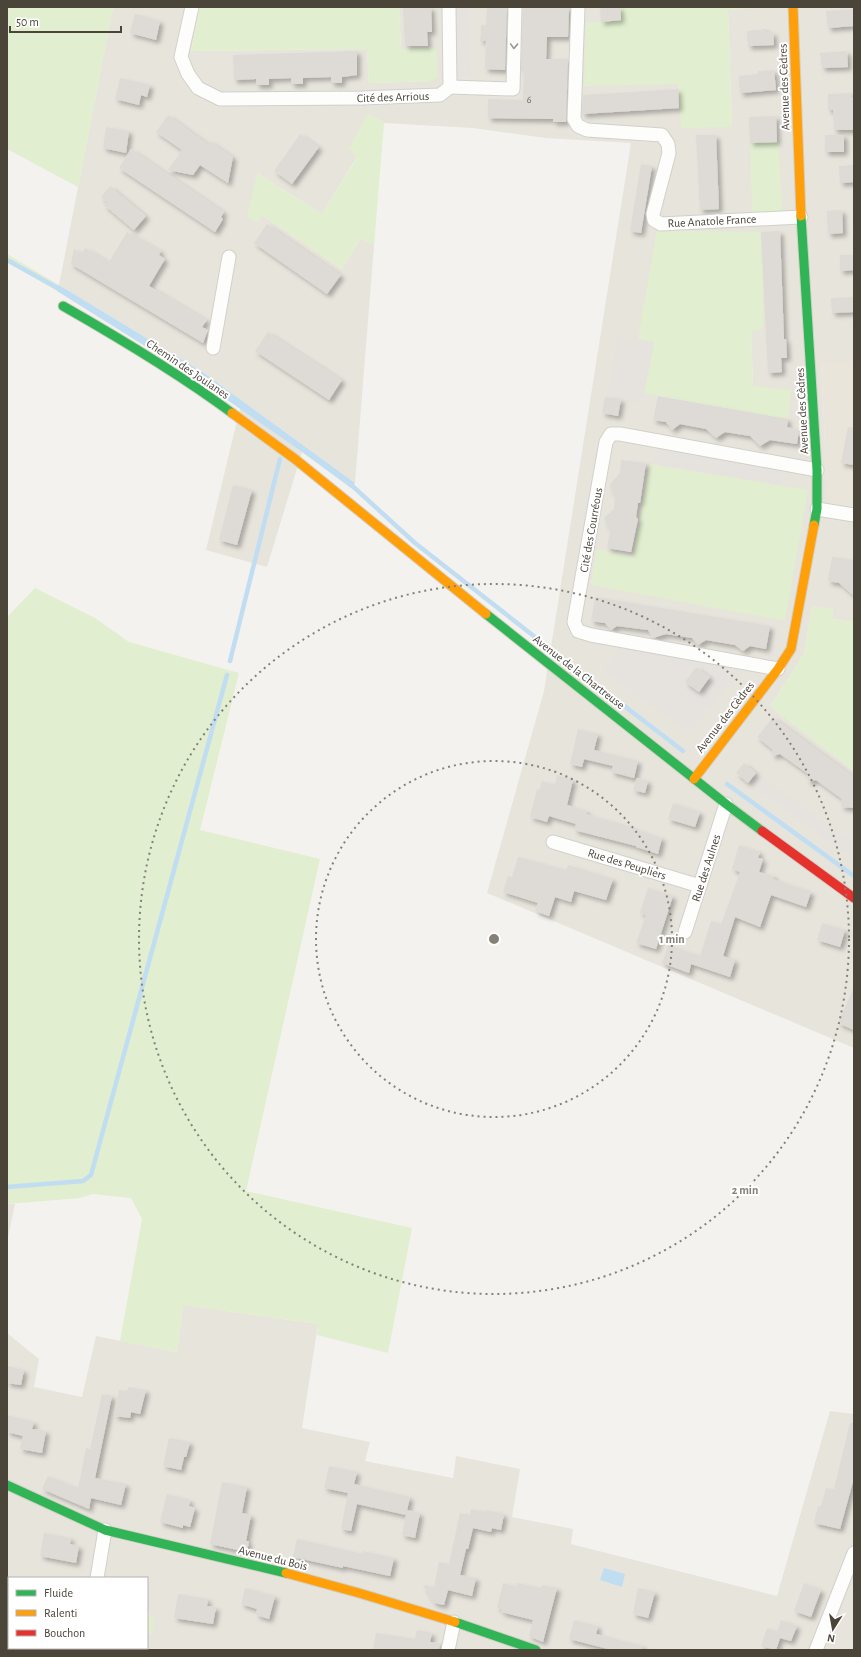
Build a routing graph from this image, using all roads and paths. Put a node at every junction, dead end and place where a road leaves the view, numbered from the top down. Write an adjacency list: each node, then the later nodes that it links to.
1 (192, 7): 6 (street, Cité des Arrious)
2 (449, 7): 6 (street)
3 (515, 7): 6 (street, one-way to 6)
4 (578, 7): 7 (street, Rue Anatole France)
5 (793, 7): 7 (street, Avenue des Cèdres)
6 (450, 87)
7 (802, 217): 12 (street, Avenue des Cèdres)
8 (229, 257): 10 (street)
9 (63, 306): 11 (street, Chemin des Joulanes)
10 (213, 348)
11 (295, 459): 16 (street, Avenue de la Chartreuse)
12 (817, 470): 13 (street, Avenue des Cèdres); 15 (street, Cité des Courréous)
13 (817, 509): 14 (street); 15 (street, Avenue des Cèdres)
14 (854, 515)
15 (778, 669): 16 (street, Avenue des Cèdres)
16 (694, 778): 17 (street, Avenue de la Chartreuse)
17 (726, 804): 19 (street, Rue des Aulnes); 20 (street, Avenue de la Chartreuse)
18 (553, 842): 19 (street, Rue des Peupliers)
19 (700, 886): 21 (street, Rue des Aulnes)
20 (854, 898)
21 (685, 932)
22 (7, 1485): 23 (street, Avenue du Bois)
23 (105, 1530): 25 (street); 26 (street, Avenue du Bois)
24 (854, 1554): 29 (street)
25 (98, 1577)
26 (454, 1622): 27 (street); 28 (street, Avenue du Bois)
27 (448, 1650)
28 (536, 1650)
29 (816, 1650)

